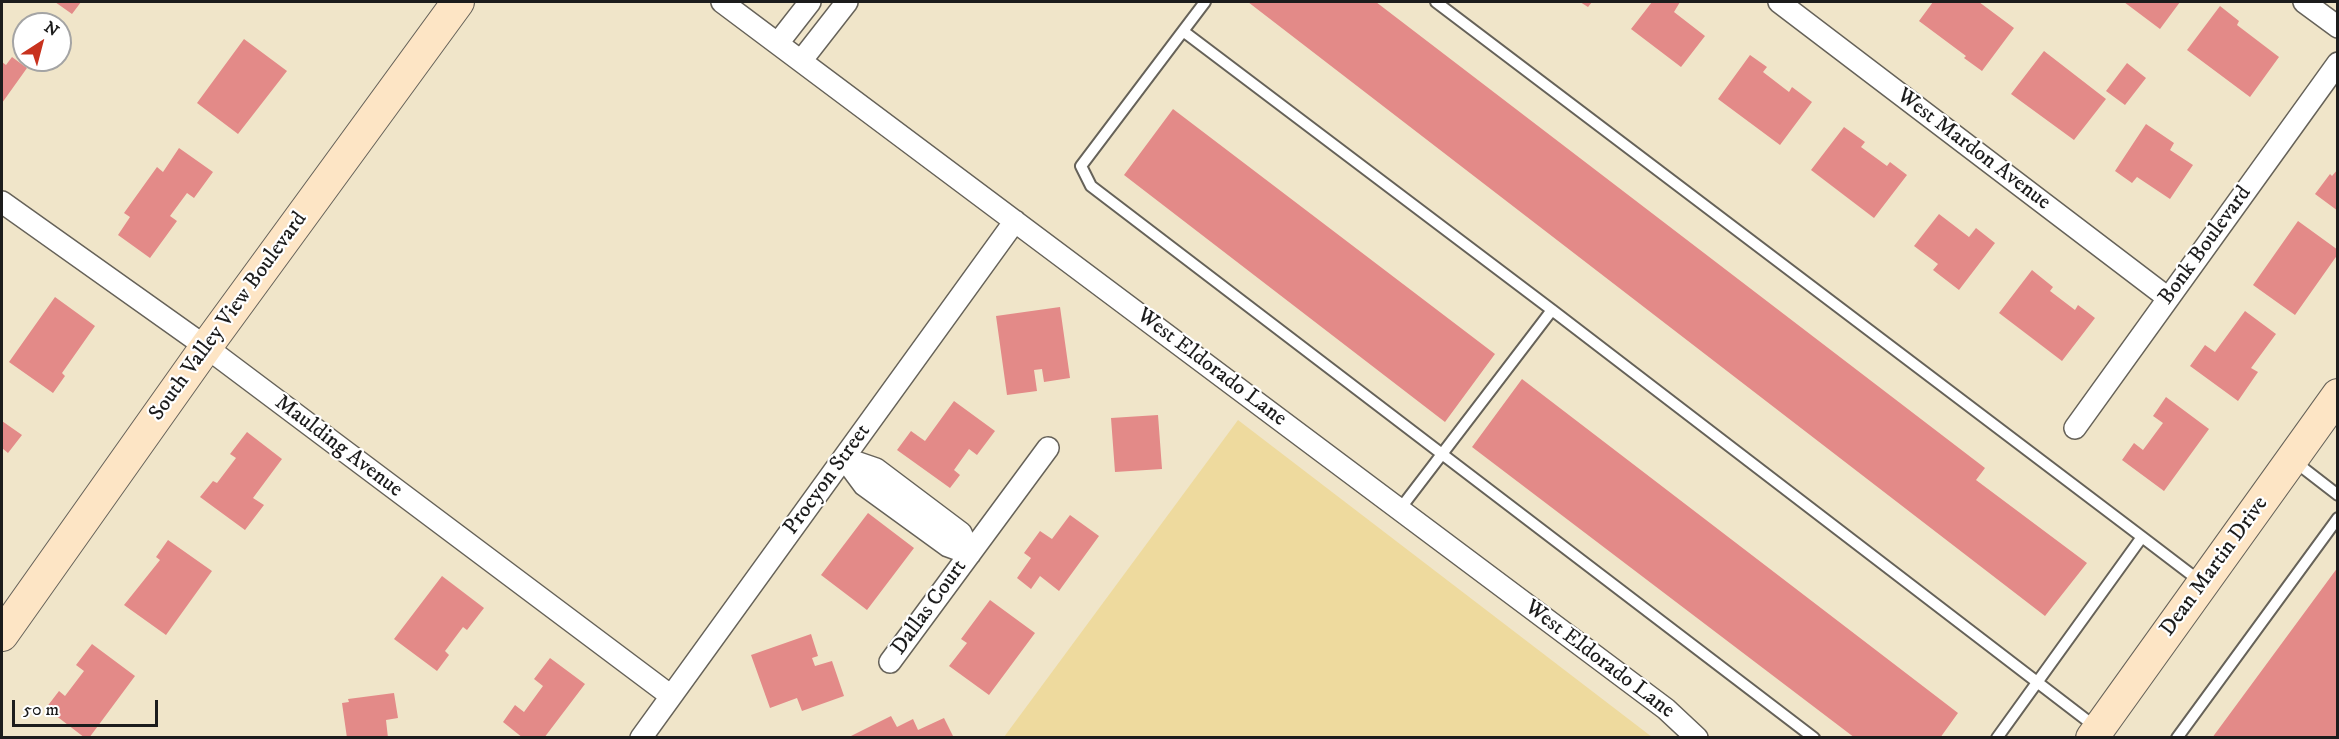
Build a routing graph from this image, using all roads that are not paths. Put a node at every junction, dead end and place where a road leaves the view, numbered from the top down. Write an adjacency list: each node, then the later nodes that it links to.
1 (458, 2): 18 (main road, South Valley View Boulevard)
2 (722, 2): 11 (street, West Eldorado Lane)
3 (810, 2): 11 (street)
4 (847, 2): 12 (street)
5 (1205, 2): 10 (lane)
6 (1436, 2): 28 (lane)
7 (1779, 2): 16 (street, West Mardon Avenue)
8 (2304, 2): 9 (street)
9 (2337, 27)
10 (1184, 31): 17 (lane); 22 (lane)
11 (778, 43): 12 (street, West Eldorado Lane)
12 (801, 61): 15 (street, West Eldorado Lane)
13 (2337, 63): 16 (street, Bonk Boulevard)
14 (2, 202): 18 (street, Maulding Avenue)
15 (1015, 221): 23 (street, Procyon Street); 26 (street, West Eldorado Lane)
16 (2168, 298): 20 (street, Bonk Boulevard)
17 (1552, 310): 22 (lane); 33 (lane)
18 (206, 347): 31 (main road, South Valley View Boulevard); 34 (street, Maulding Avenue)
19 (2337, 395): 24 (main road, Dean Martin Drive)
20 (2075, 428)
21 (1048, 448): 29 (street, Dallas Court)
22 (1442, 454): 26 (lane); 38 (lane)
23 (844, 458): 29 (street, Dallas Court); 34 (street, Procyon Street)
24 (2291, 459): 25 (lane); 30 (main road, Dean Martin Drive)
25 (2337, 495)
26 (1400, 509): 37 (street, West Eldorado Lane)
27 (2337, 518): 40 (lane)
28 (2142, 537): 30 (lane); 33 (lane)
29 (970, 554): 32 (street, Dallas Court)
30 (2203, 584): 35 (main road, Dean Martin Drive)
31 (2, 635)
32 (890, 662)
33 (2036, 683): 35 (lane); 39 (lane)
34 (671, 696): 36 (street, Procyon Street)
35 (2095, 733)
36 (641, 738)
37 (1697, 738)
38 (1814, 738)
39 (1997, 738)
40 (2177, 738)

